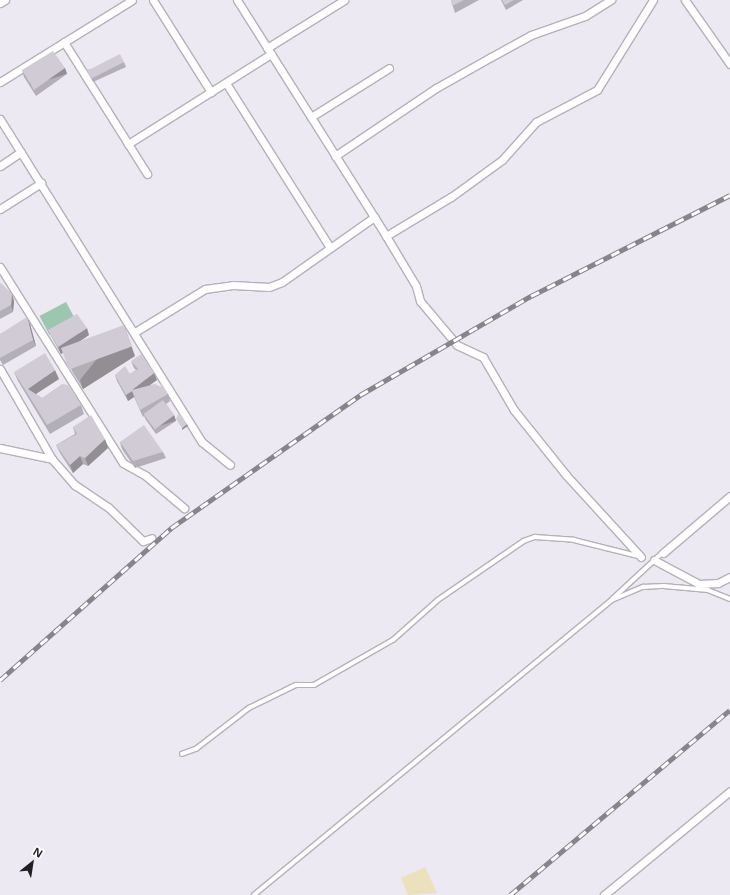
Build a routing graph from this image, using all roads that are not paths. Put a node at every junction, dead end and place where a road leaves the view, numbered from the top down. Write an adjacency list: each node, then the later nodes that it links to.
1 (5, 0): 9 (street)
2 (132, 0): 10 (street)
3 (153, 0): 16 (street)
4 (237, 0): 11 (street)
5 (344, 0): 11 (street)
6 (611, 0): 21 (street)
7 (653, 0): 27 (street)
8 (685, 0): 12 (street)
9 (0, 3)
10 (64, 42): 14 (street); 19 (street)
11 (269, 51): 15 (street); 17 (street)
12 (730, 64)
13 (389, 68): 17 (street)
14 (0, 82)
15 (226, 83): 16 (street); 28 (street)
16 (211, 92): 19 (street)
17 (311, 117): 21 (street)
18 (0, 119): 20 (street)
19 (128, 144): 23 (street)
20 (21, 152): 22 (street); 24 (street)
21 (335, 156): 26 (street)
22 (0, 166)
23 (147, 174)
24 (41, 183): 25 (street); 30 (street)
25 (0, 208)
26 (374, 216): 27 (street); 28 (street)
27 (386, 236): 39 (street)
28 (329, 246): 30 (street)
29 (0, 267): 36 (street)
30 (135, 332): 34 (street)
31 (0, 369): 33 (street)
32 (0, 448): 33 (street)
33 (52, 459): 37 (street)
34 (230, 465)
35 (730, 496): 38 (street)
36 (184, 508)
37 (152, 538)
38 (663, 552): 40 (lane)
39 (640, 558): 44 (lane)
40 (654, 560): 41 (street); 43 (lane)
41 (730, 577)
42 (730, 599): 43 (lane)
43 (612, 600): 46 (lane)
44 (182, 754)
45 (730, 791): 47 (street)
46 (254, 895)
47 (604, 895)

